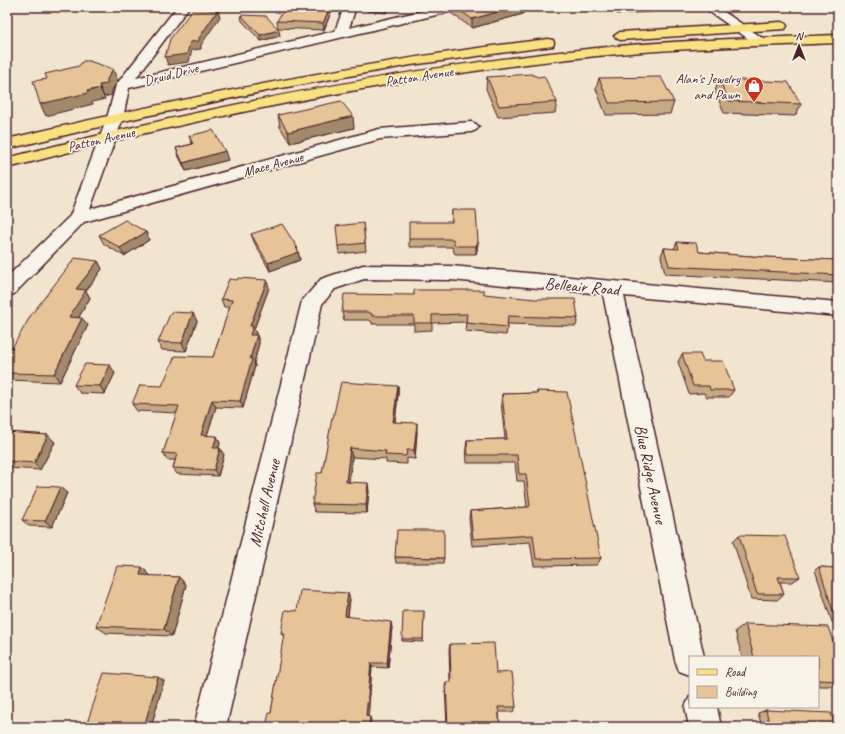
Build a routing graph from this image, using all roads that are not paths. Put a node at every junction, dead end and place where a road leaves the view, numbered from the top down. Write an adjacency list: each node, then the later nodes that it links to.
1 (183, 7): 12 (street)
2 (350, 7): 7 (street)
3 (453, 7): 7 (street, Druid Drive)
4 (709, 7): 6 (street)
5 (793, 25): 6 (main road)
6 (741, 27): 8 (main road); 11 (street)
7 (341, 33): 12 (street, Druid Drive)
8 (609, 37)
9 (838, 39): 11 (main road, Patton Avenue)
10 (559, 42): 13 (main road, Patton Avenue)
11 (762, 42): 15 (main road, Patton Avenue)
12 (123, 85): 13 (street, Druid Drive)
13 (115, 118): 15 (street, Druid Drive); 16 (main road, Patton Avenue)
14 (471, 127): 18 (street, Mace Avenue)
15 (108, 136): 17 (main road, Patton Avenue); 18 (street, Druid Drive)
16 (7, 144)
17 (7, 163)
18 (78, 218): 20 (street, Druid Drive)
19 (328, 284): 21 (street, Belleair Road); 25 (street, Mitchell Avenue)
20 (8, 287)
21 (612, 289): 22 (street, Belleair Road); 23 (street, Blue Ridge Avenue)
22 (838, 309)
23 (689, 656)
24 (701, 708): 26 (street)
25 (210, 727)
26 (705, 727)

